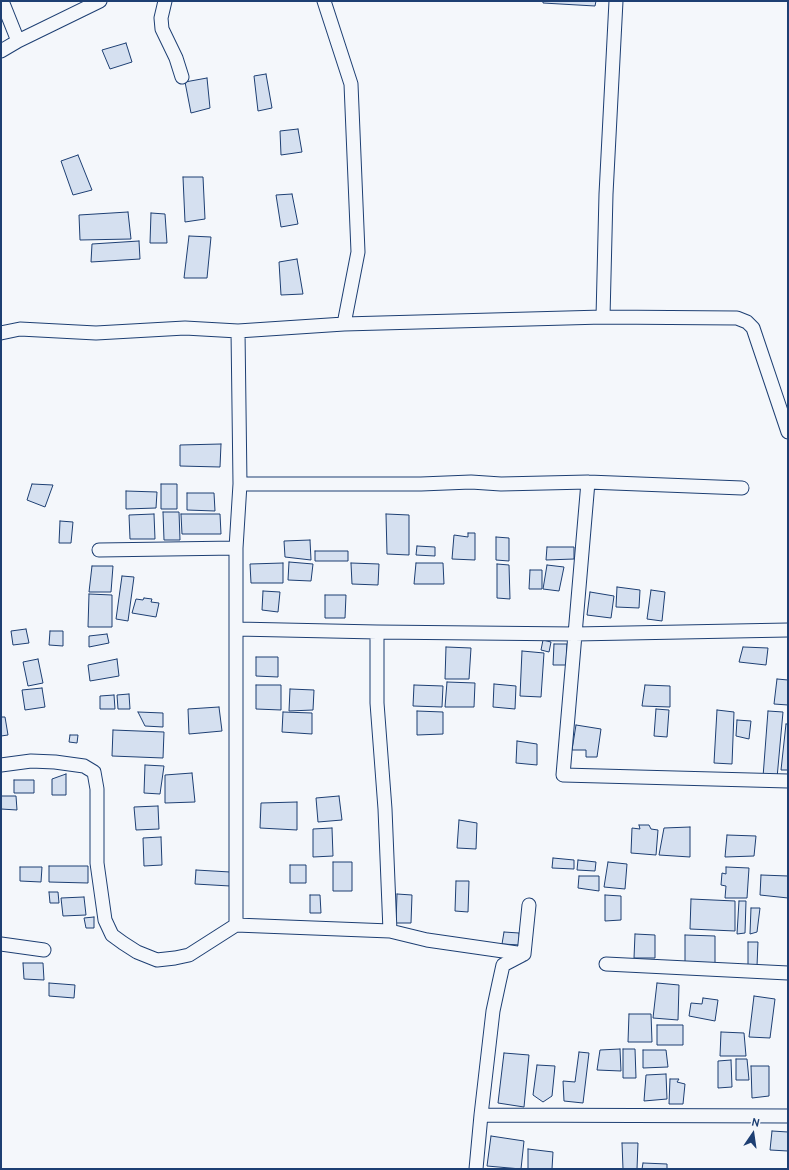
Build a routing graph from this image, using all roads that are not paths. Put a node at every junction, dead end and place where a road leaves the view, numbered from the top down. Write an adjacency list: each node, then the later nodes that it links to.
1 (2, 1): 6 (street)
2 (100, 1): 6 (street)
3 (165, 1): 8 (street)
4 (324, 1): 10 (street)
5 (616, 1): 9 (street)
6 (18, 41): 7 (street)
7 (1, 51)
8 (182, 77)
9 (603, 317): 10 (street); 13 (street)
10 (344, 324): 11 (street)
11 (238, 331): 12 (street); 15 (street)
12 (1, 333)
13 (788, 432)
14 (588, 482): 15 (street); 16 (street); 22 (street)
15 (240, 484): 17 (street)
16 (742, 488)
17 (236, 548): 18 (street); 19 (street)
18 (99, 550)
19 (237, 629): 21 (street); 26 (street)
20 (788, 630): 22 (street)
21 (377, 632): 22 (street); 27 (street)
22 (575, 634): 24 (street)
23 (1, 764): 26 (street)
24 (788, 781)
25 (529, 905): 30 (street)
26 (236, 925): 27 (street)
27 (390, 931): 30 (street)
28 (1, 944): 29 (street)
29 (44, 950)
30 (524, 954): 33 (street)
31 (606, 964): 32 (street)
32 (788, 973)
33 (481, 1115): 34 (street); 35 (street)
34 (788, 1116)
35 (476, 1169)

